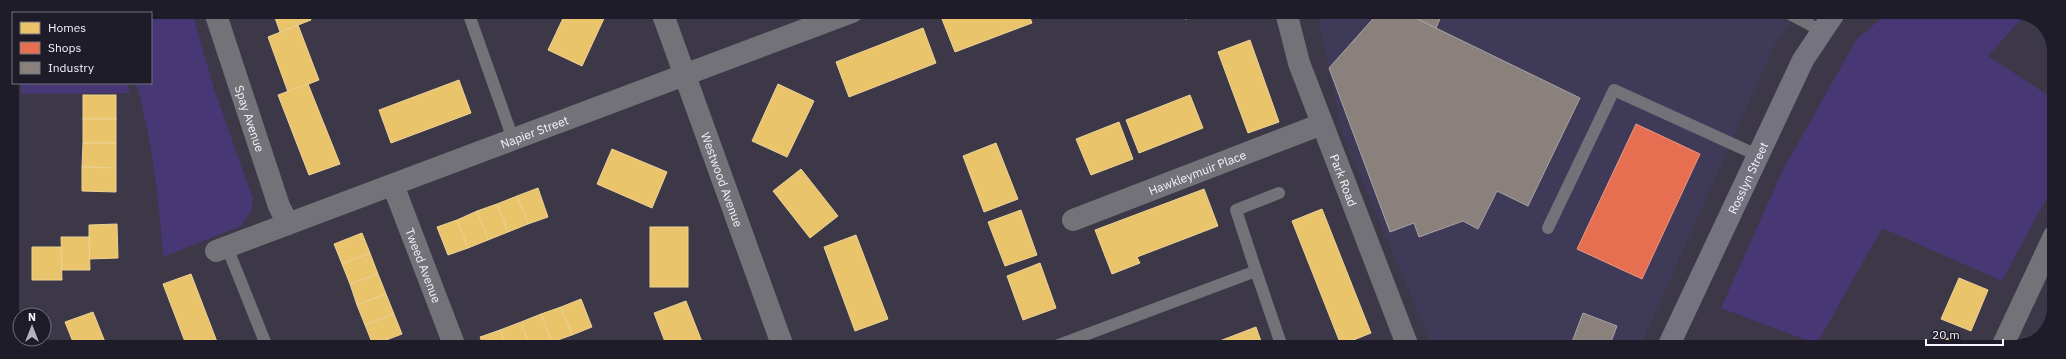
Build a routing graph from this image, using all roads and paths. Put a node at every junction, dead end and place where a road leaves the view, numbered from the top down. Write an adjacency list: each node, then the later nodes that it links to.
1 (217, 19): 16 (street, Spay Avenue)
2 (470, 19): 11 (lane)
3 (665, 19): 9 (street, Westwood Avenue)
4 (833, 19): 9 (street, Napier Street)
5 (1288, 19): 10 (street, Park Road)
6 (1799, 19): 8 (lane)
7 (1830, 19): 8 (main road, Rosslyn Street)
8 (1822, 32): 12 (main road, Rosslyn Street)
9 (685, 75): 11 (street, Napier Street); 23 (street, Westwood Avenue)
10 (1322, 124): 15 (street, Hawkleymuir Place); 26 (street, Park Road)
11 (513, 139): 13 (street, Napier Street)
12 (1759, 156): 17 (lane); 27 (main road, Rosslyn Street)
13 (393, 185): 16 (street, Napier Street); 22 (street, Tweed Avenue)
14 (1279, 193): 20 (lane)
15 (1073, 220)
16 (288, 224): 18 (street, Napier Street)
17 (1548, 228)
18 (221, 249): 21 (lane)
19 (2047, 251): 28 (street)
20 (1256, 271): 24 (lane); 25 (lane)
21 (264, 340)
22 (452, 340)
23 (780, 340)
24 (1072, 340)
25 (1280, 340)
26 (1403, 340)
27 (1671, 340)
28 (2005, 340)

